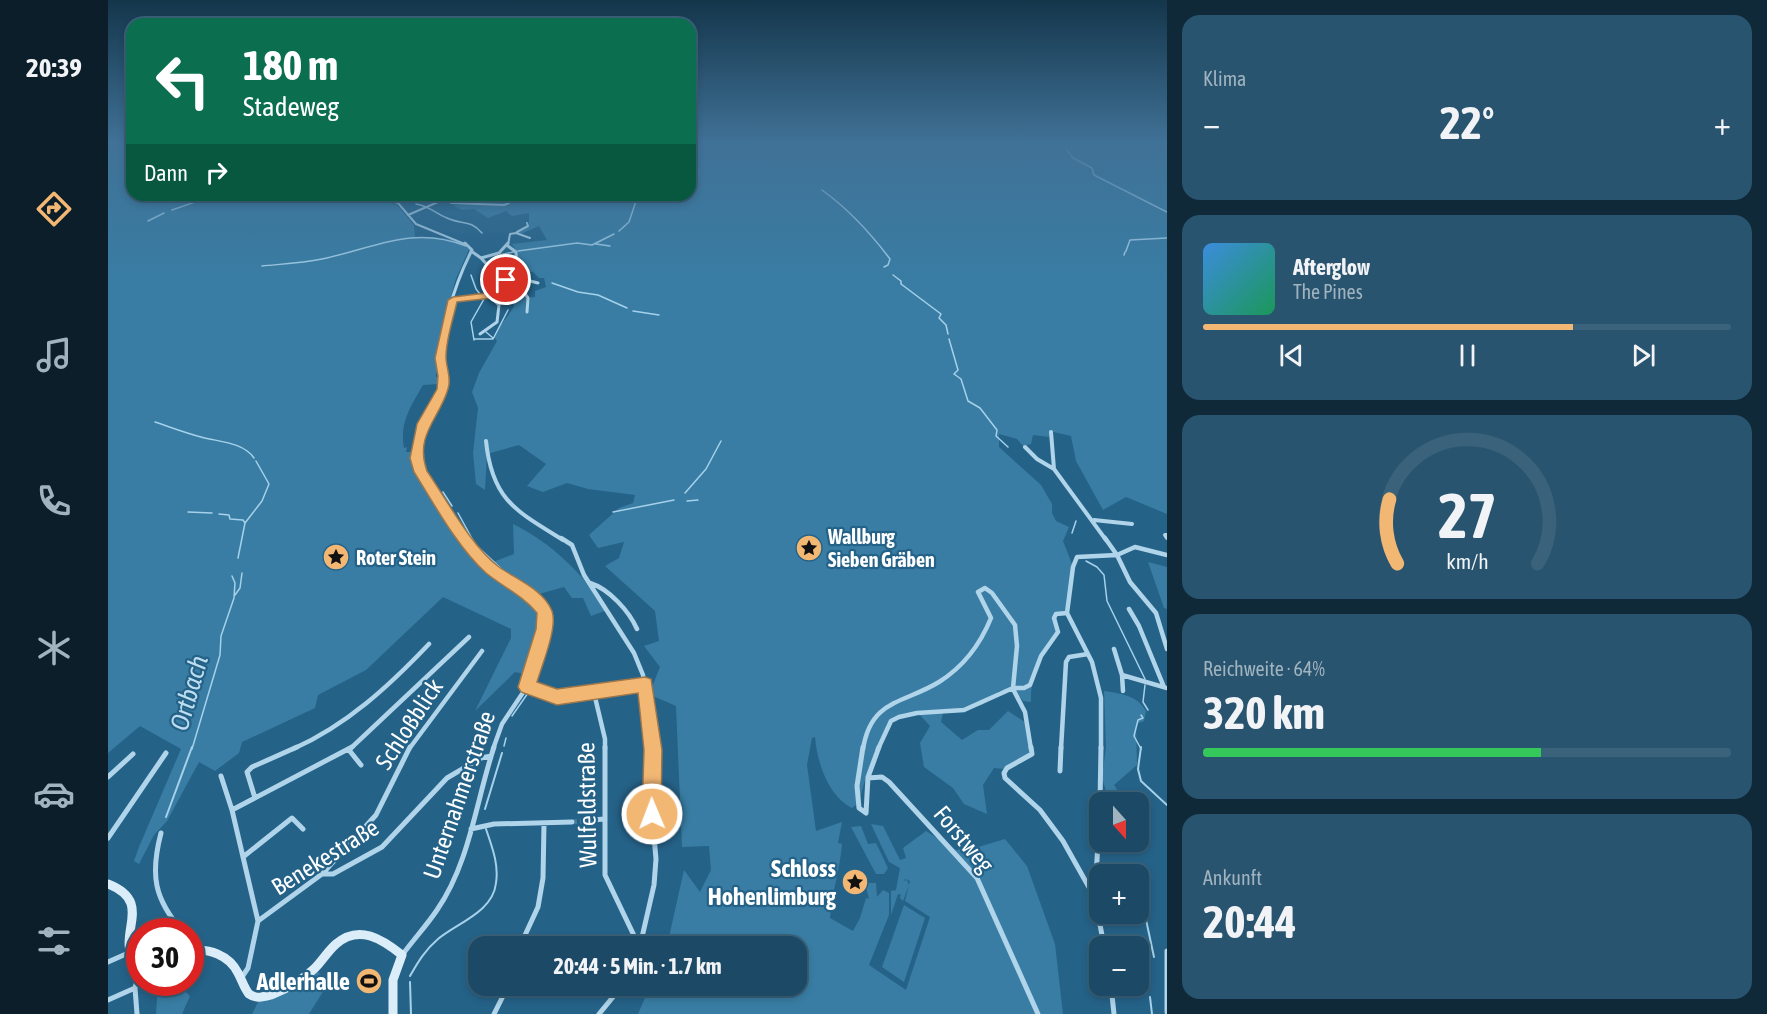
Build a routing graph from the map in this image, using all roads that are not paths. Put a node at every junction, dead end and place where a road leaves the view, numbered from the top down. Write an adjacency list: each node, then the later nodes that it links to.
1 (391, 201): 5 (street)
2 (446, 201): 3 (street)
3 (509, 201)
4 (438, 202): 5 (street)
5 (408, 215): 10 (street)
6 (527, 223): 7 (street)
7 (516, 233): 8 (street); 9 (street)
8 (530, 238)
9 (508, 246): 11 (street); 13 (street)
10 (471, 251): 11 (street); 17 (street)
11 (482, 258): 14 (street)
12 (505, 267): 14 (street)
13 (522, 279): 15 (street); 18 (street)
14 (501, 280): 16 (street)
15 (538, 283)
16 (485, 297): 17 (street); 19 (street)
17 (453, 300): 40 (street, Unternahmerstraße)
18 (527, 312)
19 (480, 334)
20 (1051, 432): 23 (street)
21 (486, 441): 28 (street)
22 (1025, 447): 23 (street)
23 (1054, 469): 24 (street)
24 (1093, 520): 25 (street); 26 (street)
25 (1132, 524)
26 (1117, 555): 27 (street); 30 (street); 35 (street)
27 (1167, 555)
28 (590, 584): 31 (street); 39 (street)
29 (1129, 609): 41 (street)
30 (1067, 614): 37 (street); 42 (street)
31 (637, 629)
32 (469, 637): 45 (street)
33 (429, 644): 55 (street)
34 (1114, 649): 38 (street)
35 (1167, 649)
36 (482, 651): 66 (street, Schloßblick)
37 (1088, 654): 50 (street); 54 (street)
38 (1122, 675): 41 (street); 44 (street)
39 (645, 685): 43 (street); 74 (street)
40 (527, 687): 43 (street); 48 (street, Unternahmerstraße)
41 (1165, 688)
42 (1012, 689): 53 (street); 53 (street); 68 (street)
43 (594, 693): 57 (street, Wulfeldstraße)
44 (1124, 694)
45 (349, 750): 49 (street); 55 (street)
46 (166, 753): 64 (street)
47 (133, 754): 52 (street)
48 (491, 756): 62 (street, Unternahmerstraße); 66 (street, Benekestraße)
49 (361, 765)
50 (1060, 771)
51 (221, 776): 56 (street)
52 (108, 777)
53 (868, 778): 93 (street, Forstweg)
54 (1100, 792)
55 (255, 798): 56 (street)
56 (232, 810): 65 (street)
57 (604, 819): 58 (street); 73 (street, Wulfeldstraße)
58 (593, 820)
59 (572, 822): 60 (street)
60 (544, 824): 62 (street); 72 (street)
61 (303, 829): 65 (street)
62 (471, 829): 79 (street, Unternahmerstraße)
63 (161, 833): 70 (street)
64 (108, 838)
65 (243, 857): 71 (street)
66 (322, 874): 71 (street, Benekestraße)
67 (108, 884): 69 (street)
68 (1089, 887)
69 (131, 918)
70 (171, 918)
71 (258, 921): 81 (street)
72 (525, 936)
73 (634, 936)
74 (641, 936)
75 (126, 939): 78 (street)
76 (204, 948): 81 (street)
77 (1167, 951): 88 (street)
78 (126, 954): 80 (street)
79 (402, 955): 81 (street); 90 (street, Unternahmerstraße)
80 (108, 962)
81 (240, 979)
82 (126, 992): 87 (street)
83 (135, 996): 89 (street)
84 (503, 996): 91 (street)
85 (614, 996): 92 (street)
86 (1112, 996): 94 (street)
87 (108, 1000)
88 (1167, 1012)
89 (136, 1014)
90 (393, 1014)
91 (494, 1014)
92 (599, 1014)
93 (1038, 1014)
94 (1114, 1014)

